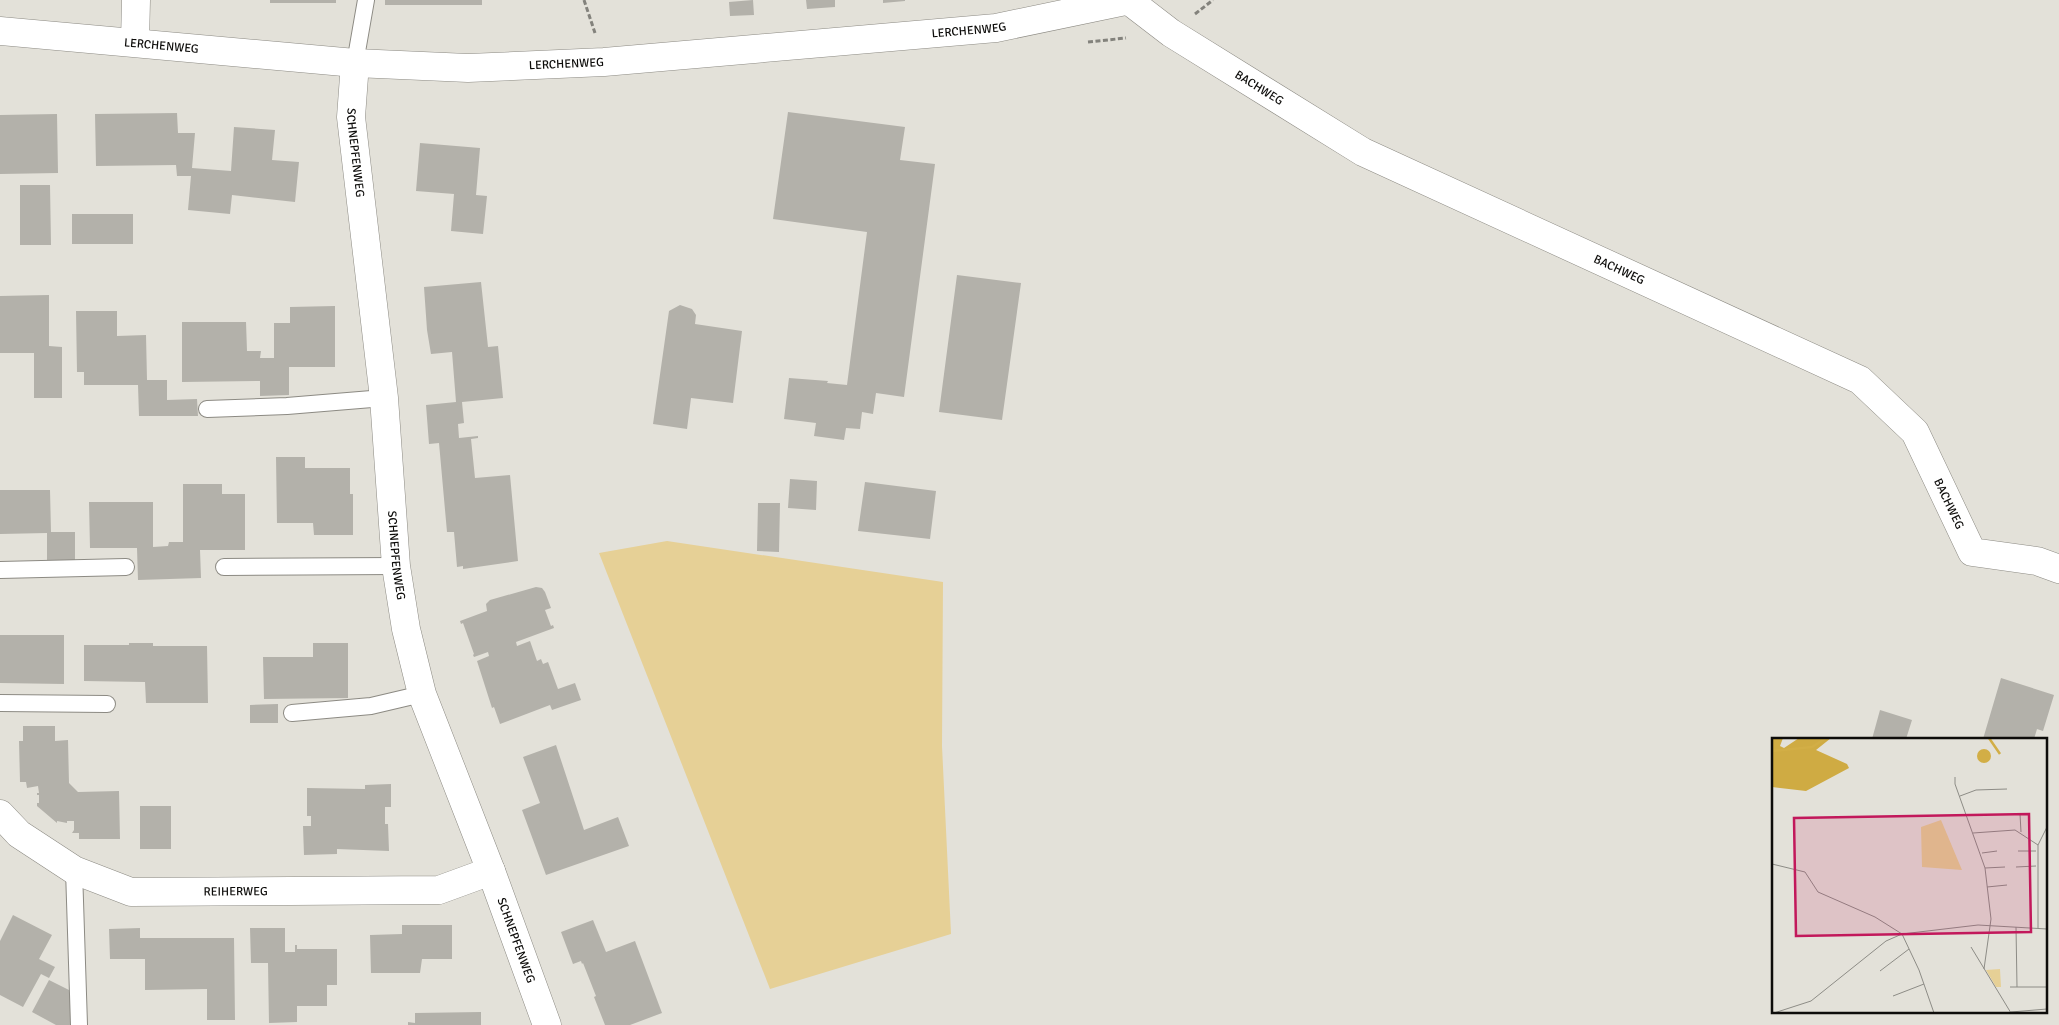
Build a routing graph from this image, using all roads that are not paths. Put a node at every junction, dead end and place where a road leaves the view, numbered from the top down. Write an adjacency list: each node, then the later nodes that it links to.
1 (136, 0): 5 (street)
2 (366, 0): 6 (lane)
3 (1129, 0): 6 (street, LERCHENWEG); 12 (street, BACHWEG)
4 (0, 31): 5 (street, LERCHENWEG)
5 (135, 42): 6 (street, LERCHENWEG)
6 (355, 63): 7 (street, SCHNEPFENWEG)
7 (384, 398): 8 (lane); 9 (street, SCHNEPFENWEG)
8 (207, 409)
9 (396, 566): 11 (lane); 14 (street, SCHNEPFENWEG)
10 (126, 567): 13 (lane)
11 (224, 567)
12 (2059, 568)
13 (0, 570)
14 (422, 694): 17 (lane); 20 (street, SCHNEPFENWEG)
15 (0, 703): 16 (lane)
16 (107, 704)
17 (292, 713)
18 (0, 814): 19 (street, REIHERWEG)
19 (74, 870): 20 (street, REIHERWEG); 21 (lane)
20 (491, 871): 22 (street, SCHNEPFENWEG)
21 (79, 1025)
22 (547, 1025)

